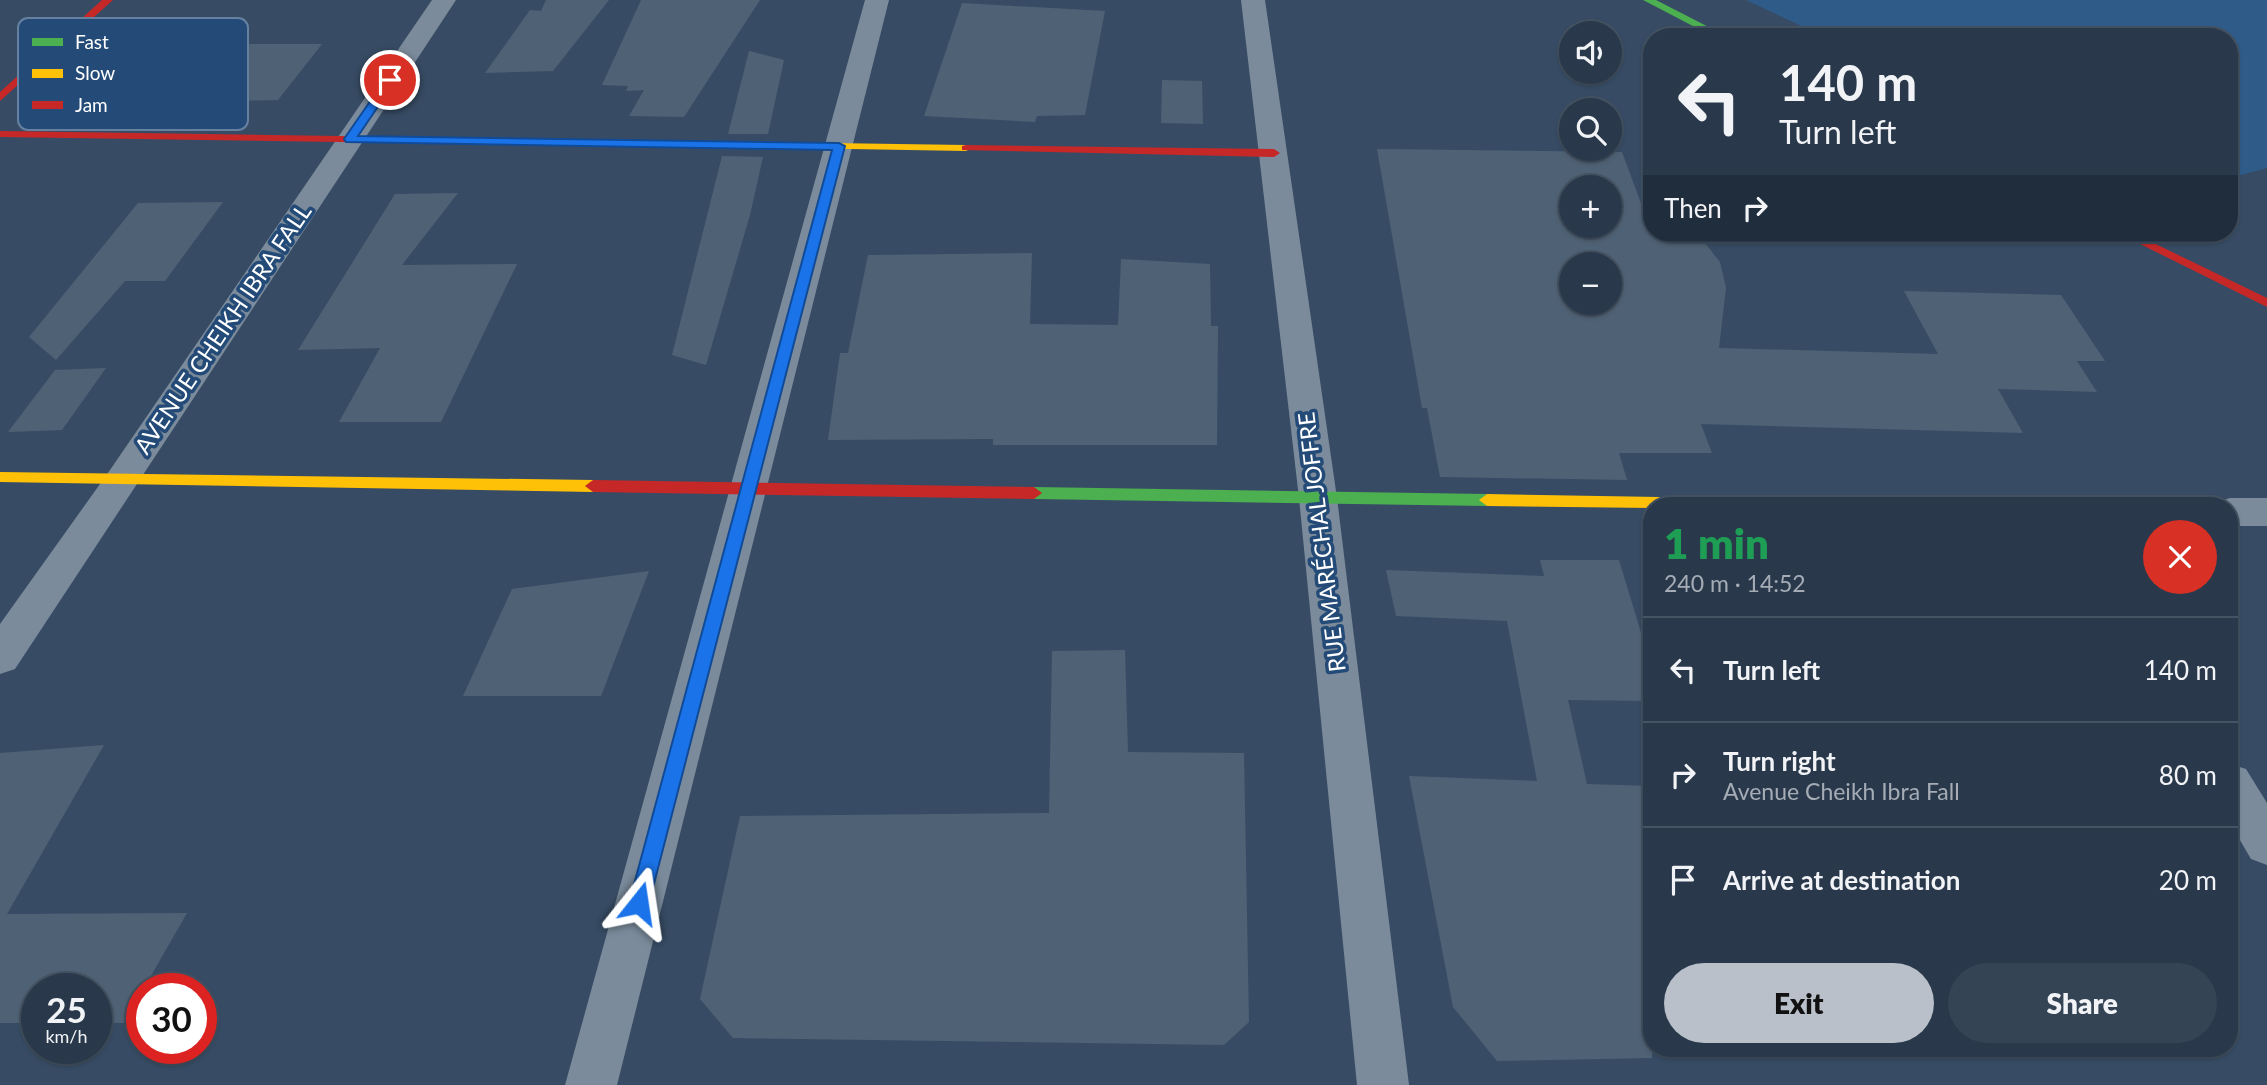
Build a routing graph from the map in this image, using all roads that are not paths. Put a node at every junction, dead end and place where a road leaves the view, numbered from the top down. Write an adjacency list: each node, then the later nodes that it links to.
1 (108, 0): 7 (main road)
2 (444, 0): 12 (street, AVENUE CHEIKH IBRA FALL)
3 (877, 0): 13 (street)
4 (1253, 0): 14 (street, RUE MARÉCHAL JOFFRE)
5 (1648, 0): 6 (main road)
6 (1674, 7): 8 (main road)
7 (88, 18)
8 (1708, 28)
9 (18, 82): 10 (main road)
10 (0, 98)
11 (0, 134): 12 (main road)
12 (350, 139): 13 (main road); 18 (street, AVENUE CHEIKH IBRA FALL)
13 (839, 146): 14 (main road); 19 (street)
14 (1274, 153): 20 (street, RUE MARÉCHAL JOFFRE)
15 (2142, 242): 16 (main road)
16 (2267, 303)
17 (0, 477): 18 (main road)
18 (123, 479): 19 (main road); 24 (street, AVENUE CHEIKH IBRA FALL)
19 (748, 488): 20 (main road); 27 (street)
20 (1318, 498): 21 (main road); 28 (street, RUE MARÉCHAL JOFFRE)
21 (1643, 503)
22 (2238, 512): 23 (street)
23 (2267, 512)
24 (0, 657)
25 (2238, 796): 26 (street)
26 (2267, 844)
27 (591, 1085)
28 (1383, 1085)

